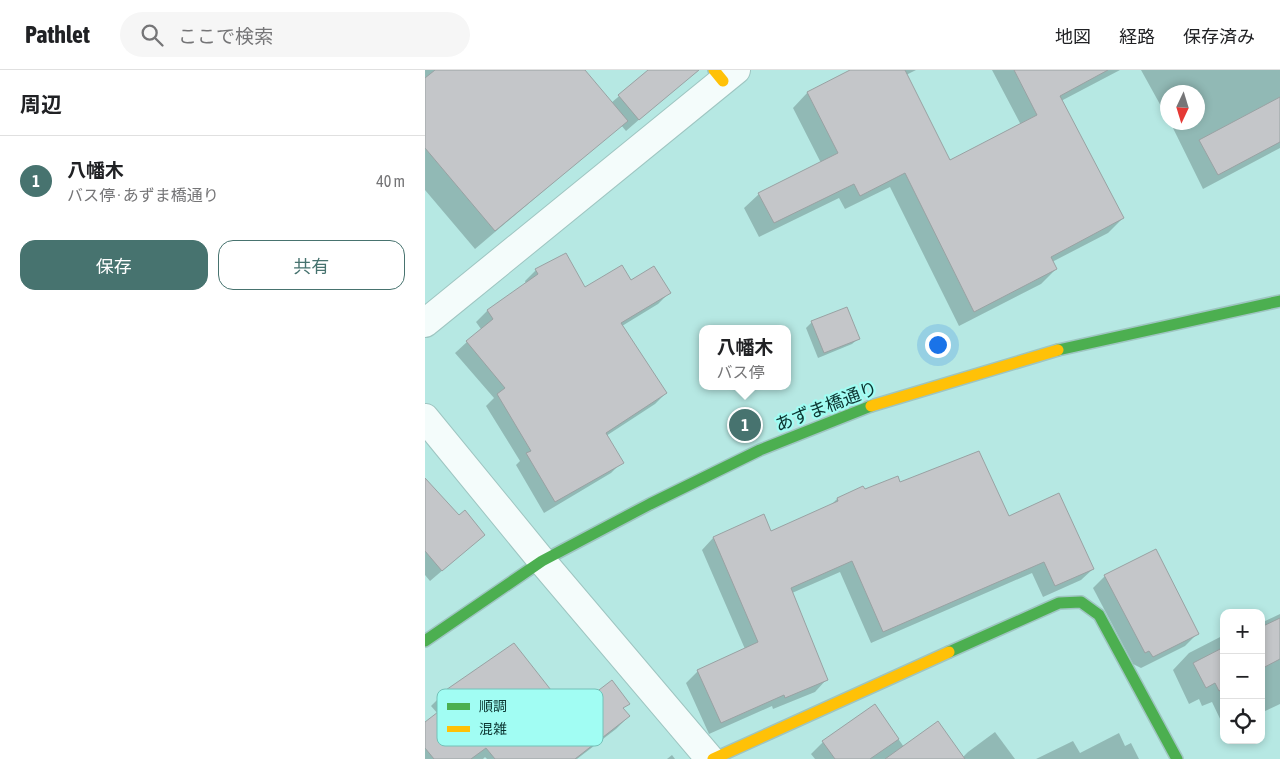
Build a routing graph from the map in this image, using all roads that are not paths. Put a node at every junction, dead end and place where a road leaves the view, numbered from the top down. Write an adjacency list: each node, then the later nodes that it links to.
1 (724, 74): 3 (street)
2 (1279, 304): 5 (street, あずま橋通り)
3 (425, 322)
4 (425, 418): 5 (street)
5 (542, 561): 6 (street, あずま橋通り); 7 (street)
6 (425, 641)
7 (712, 759): 8 (street)
8 (1177, 759)

